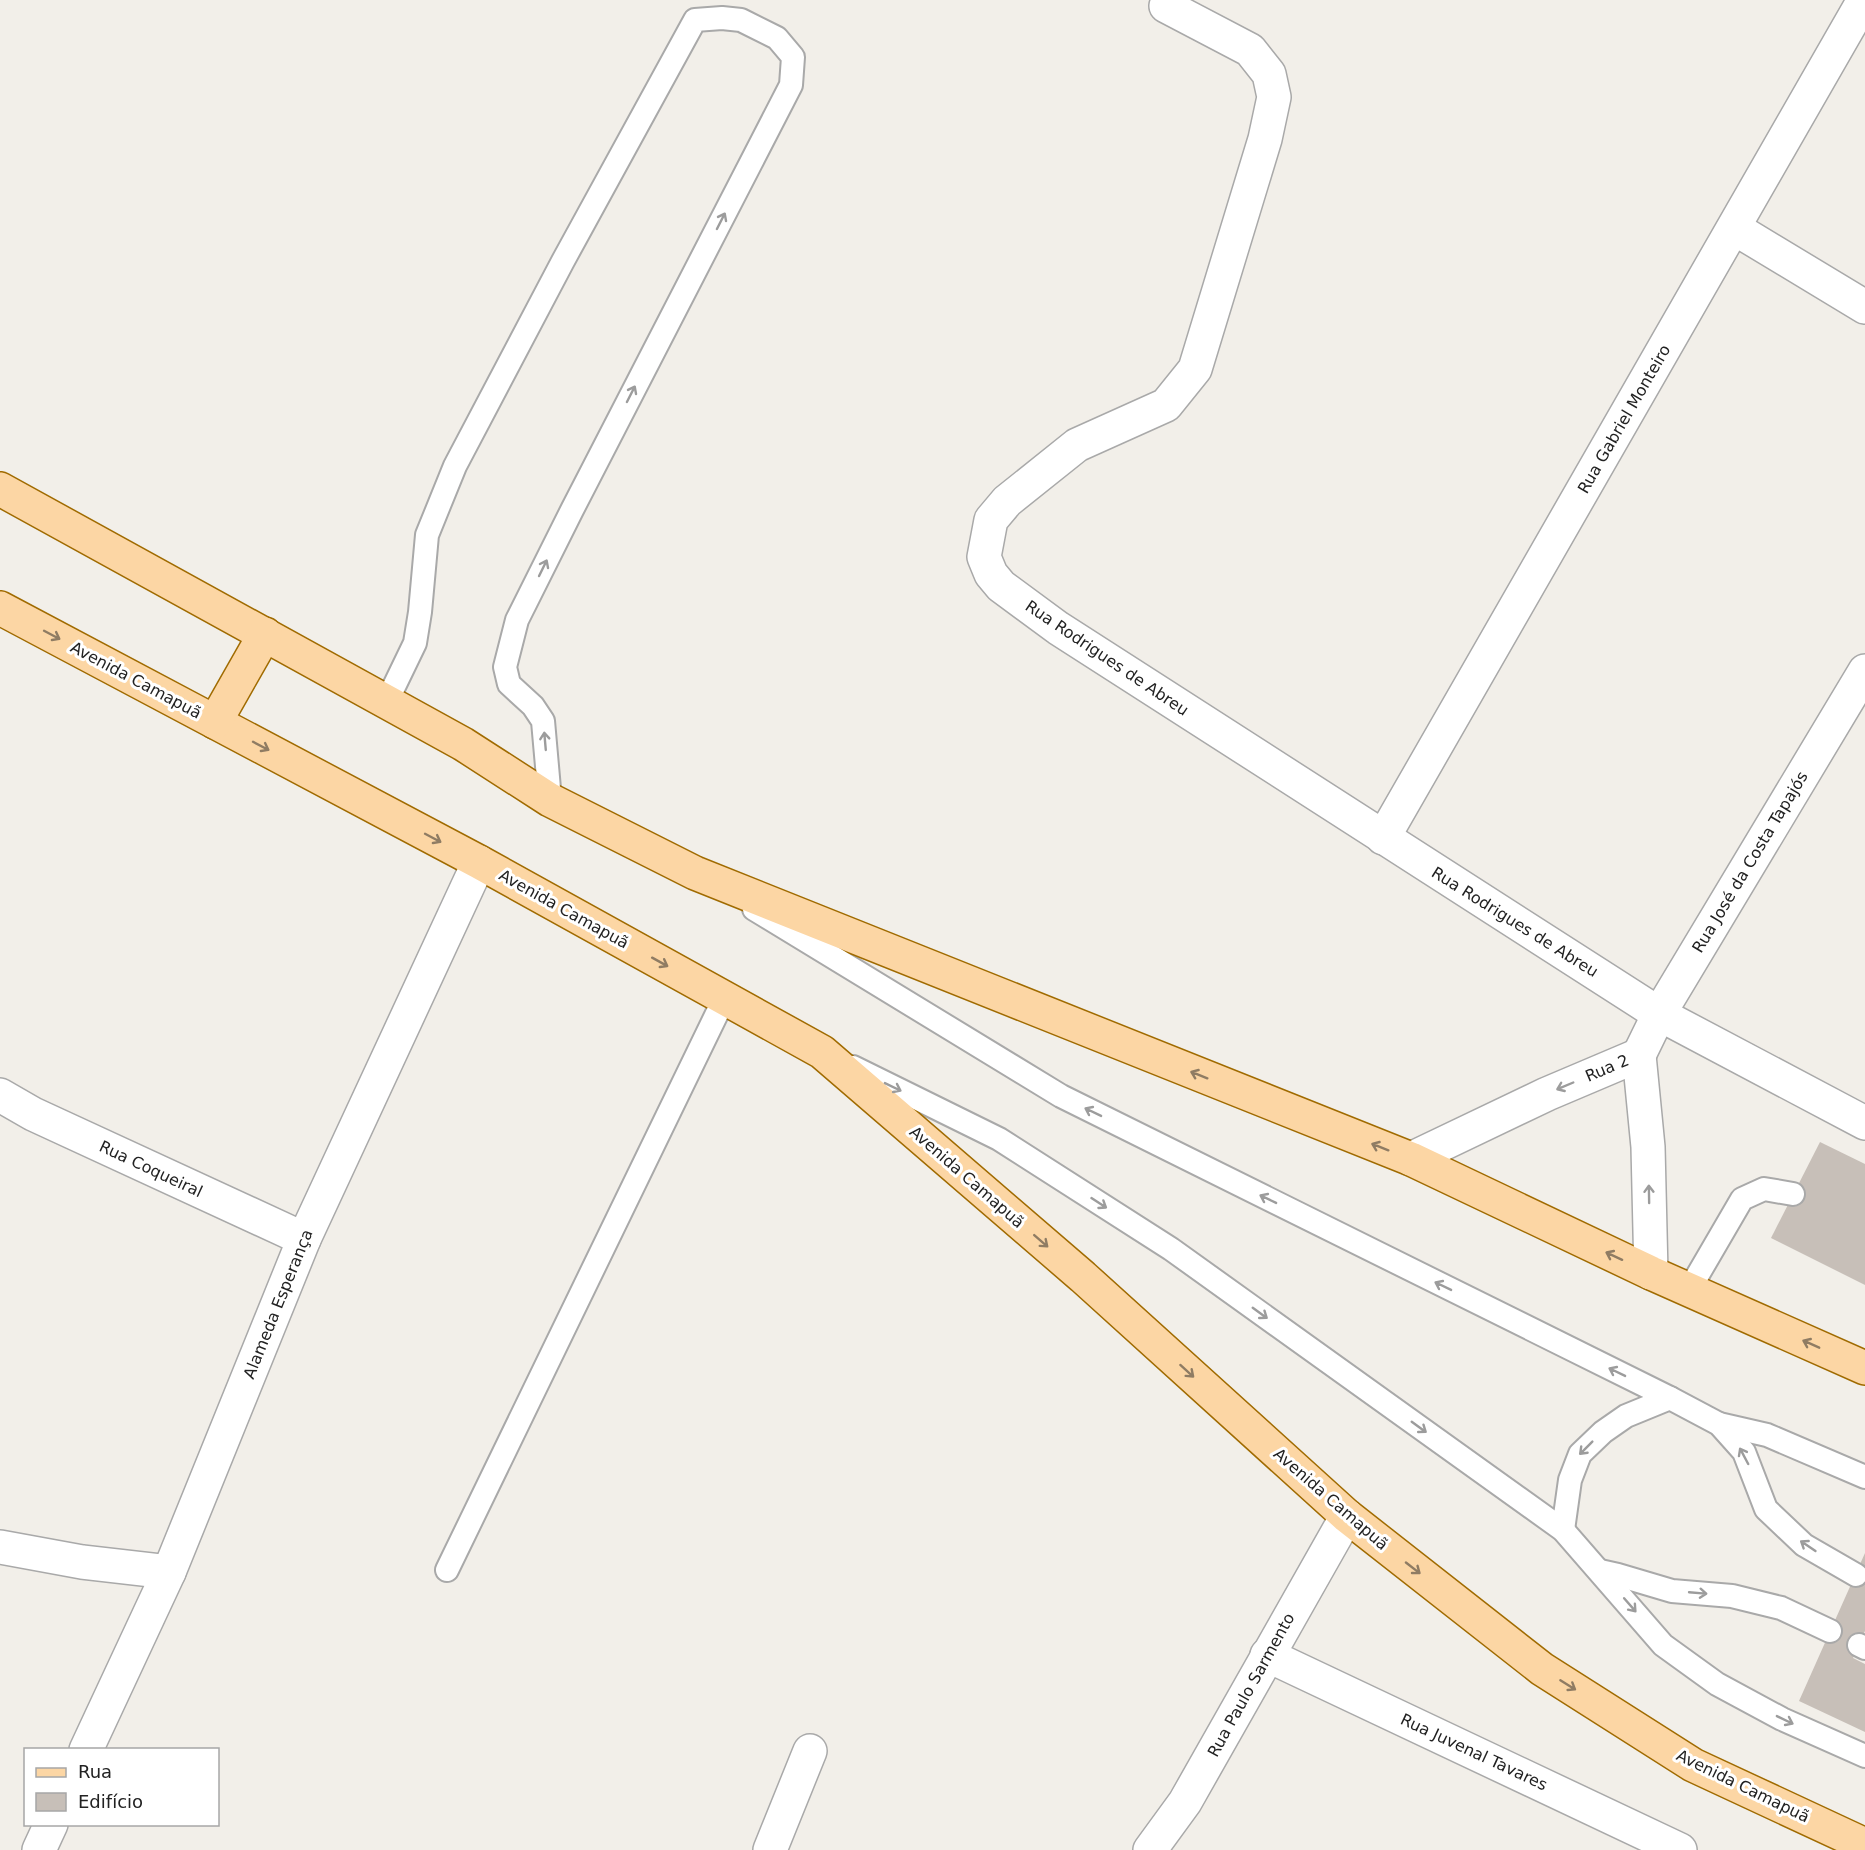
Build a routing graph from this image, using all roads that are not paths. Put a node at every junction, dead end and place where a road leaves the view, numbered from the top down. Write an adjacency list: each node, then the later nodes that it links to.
1 (1864, 0): 3 (street, Rua Gabriel Monteiro)
2 (1166, 6): 12 (street, Rua Rodrigues de Abreu)
3 (1734, 228): 4 (street); 12 (street, Rua Gabriel Monteiro)
4 (1865, 307)
5 (0, 489): 7 (main road)
6 (0, 608): 10 (main road, Avenida Camapuã, one-way to 10)
7 (265, 634): 9 (main road); 10 (main road)
8 (1865, 671): 16 (street, Rua José da Costa Tapajós)
9 (387, 701): 11 (main road); 11 (lane, one-way to 9)
10 (215, 722): 13 (main road, Avenida Camapuã, one-way to 13)
11 (550, 800): 14 (main road)
12 (1383, 838): 16 (street, Rua Rodrigues de Abreu)
13 (479, 862): 15 (main road, Avenida Camapuã, one-way to 15); 23 (street, Alameda Esperança)
14 (695, 873): 21 (main road, one-way to 14); 27 (lane, one-way to 14)
15 (725, 998): 17 (main road, Avenida Camapuã); 33 (lane)
16 (1659, 1014): 18 (street, Rua José da Costa Tapajós); 20 (street, Rua Rodrigues de Abreu)
17 (822, 1052): 30 (main road, Avenida Camapuã, one-way to 30); 31 (lane, one-way to 31)
18 (1639, 1054): 21 (street, Rua 2, one-way to 21); 24 (street, Rua 2, one-way to 18)
19 (0, 1095): 23 (street, Rua Coqueiral)
20 (1865, 1123)
21 (1411, 1159): 24 (main road, one-way to 21)
22 (1793, 1194): 25 (lane)
23 (304, 1239): 35 (street, Alameda Esperança)
24 (1651, 1273): 25 (main road)
25 (1689, 1290): 26 (main road, one-way to 25)
26 (1865, 1368)
27 (1670, 1398): 28 (lane); 31 (lane, one-way to 31)
28 (1719, 1424): 29 (lane); 36 (lane, one-way to 28)
29 (1865, 1477)
30 (1347, 1516): 38 (street, Rua Paulo Sarmento); 43 (main road, Avenida Camapuã, one-way to 43)
31 (1563, 1530): 34 (lane)
32 (0, 1547): 35 (street)
33 (447, 1570)
34 (1600, 1571): 37 (lane, one-way to 37); 41 (lane, one-way to 41)
35 (170, 1572): 39 (street, Alameda Esperança)
36 (1856, 1575)
37 (1830, 1631)
38 (1268, 1655): 46 (street, Rua Paulo Sarmento); 47 (street, Rua Juvenal Tavares)
39 (86, 1748)
40 (810, 1751): 45 (street)
41 (1865, 1756)
42 (50, 1826): 44 (street)
43 (1865, 1845)
44 (39, 1850)
45 (770, 1850)
46 (1150, 1850)
47 (1680, 1850)

